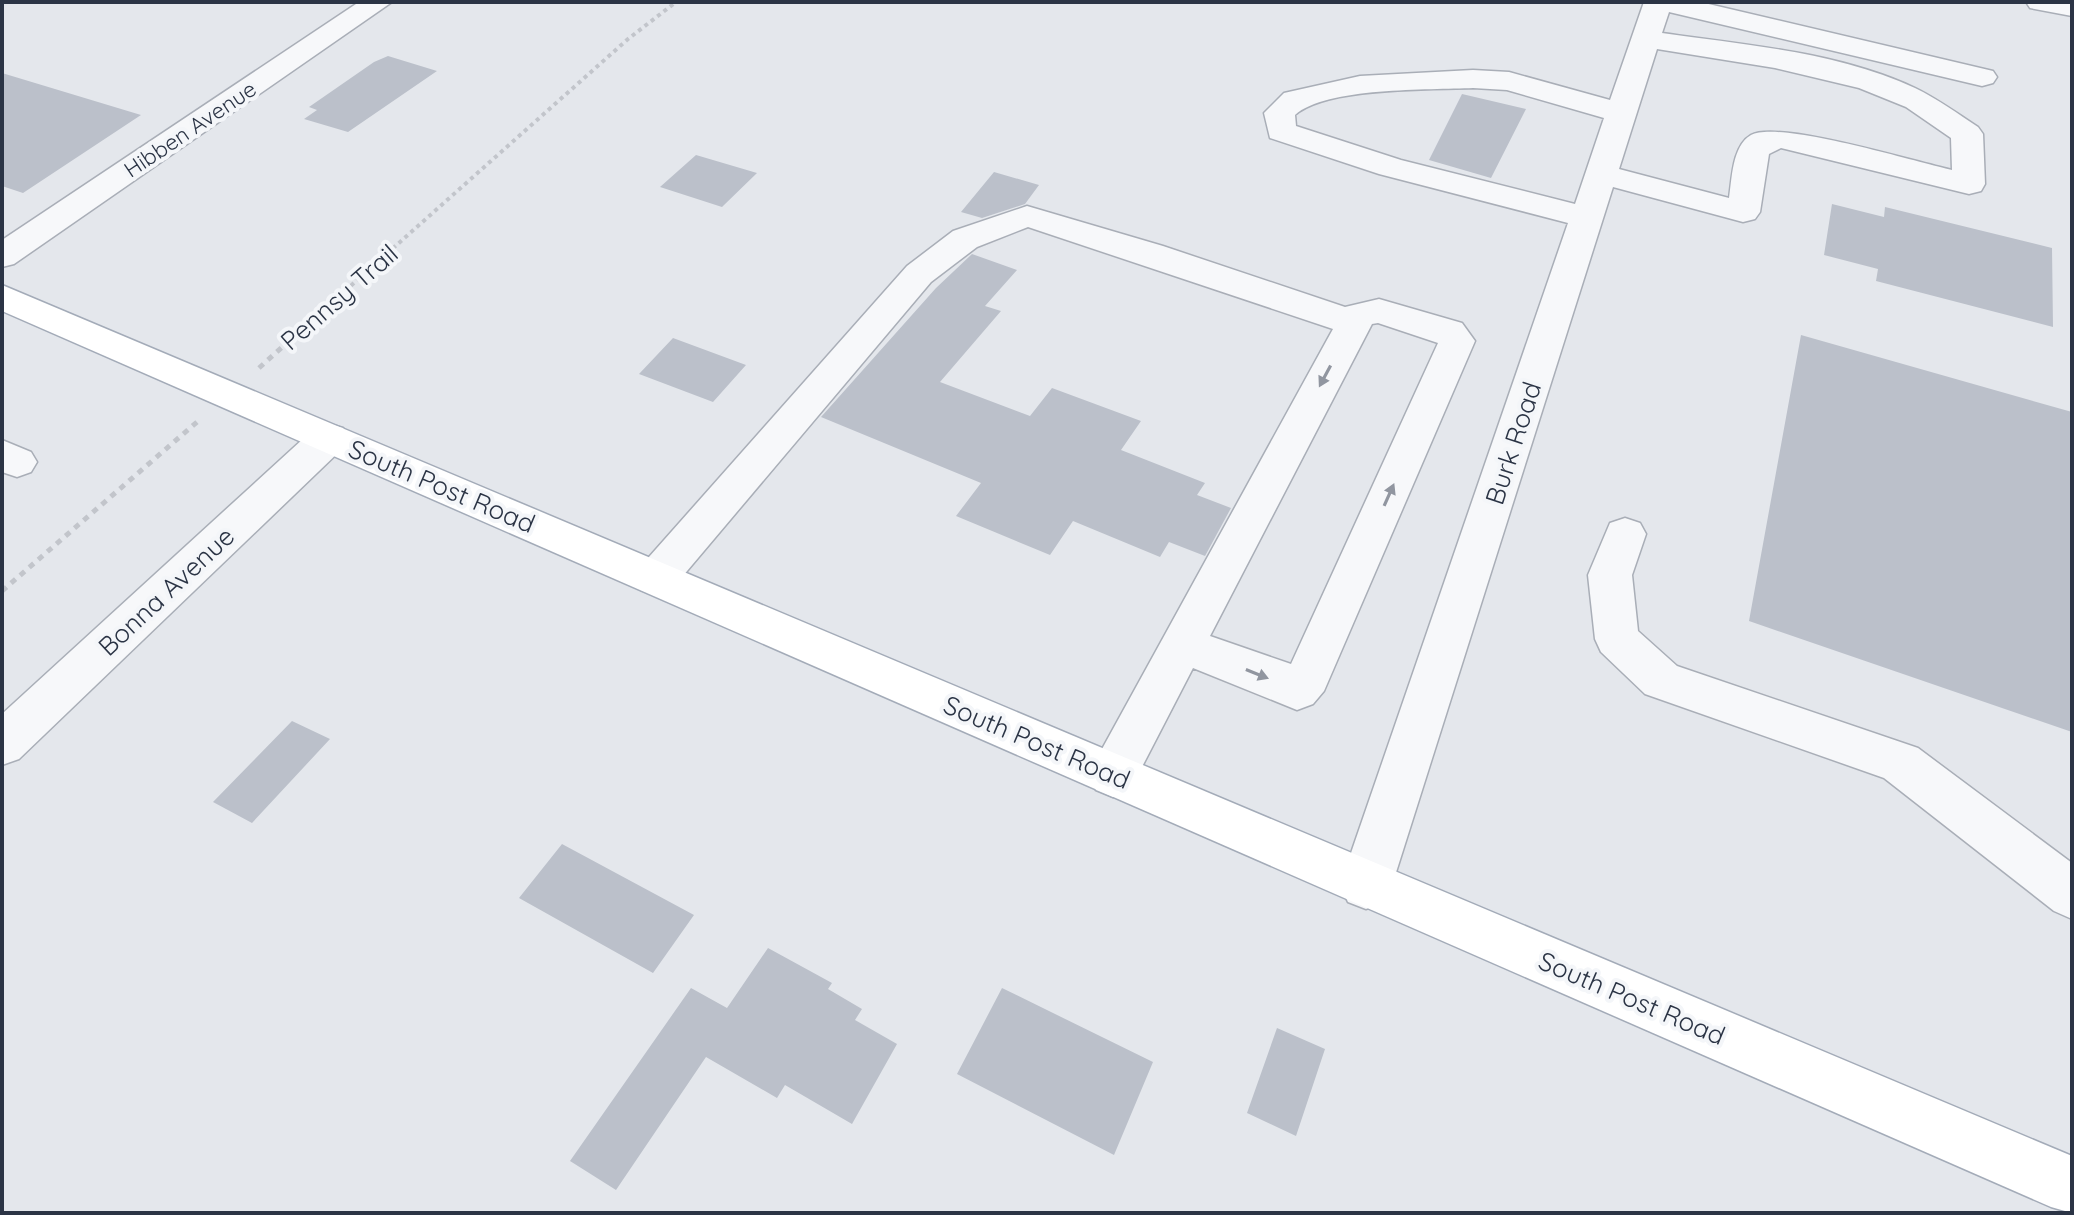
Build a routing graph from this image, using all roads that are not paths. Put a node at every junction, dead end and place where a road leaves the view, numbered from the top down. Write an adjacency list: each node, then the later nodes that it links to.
1 (1661, 2): 5 (street, Burk Road); 6 (street)
2 (2040, 2): 4 (street)
3 (361, 5): 10 (street, Hibben Avenue)
4 (2072, 8)
5 (1647, 39): 7 (street, Burk Road); 8 (street)
6 (1982, 77)
7 (1622, 113): 8 (street, Burk Road); 9 (street)
8 (1601, 174): 9 (street, Burk Road)
9 (1588, 218): 19 (street, Burk Road)
10 (2, 256)
11 (2, 297): 13 (main road, South Post Road)
12 (1353, 323): 15 (street); 16 (street, one-way to 16); 16 (street, one-way to 12)
13 (329, 438): 15 (main road, South Post Road); 17 (street, Bonna Avenue)
14 (1625, 534): 20 (street)
15 (656, 578): 18 (main road, South Post Road)
16 (1184, 645): 18 (street)
17 (2, 744)
18 (1113, 775): 19 (main road, South Post Road)
19 (1366, 885): 21 (main road, South Post Road)
20 (2072, 894)
21 (2072, 1186)

